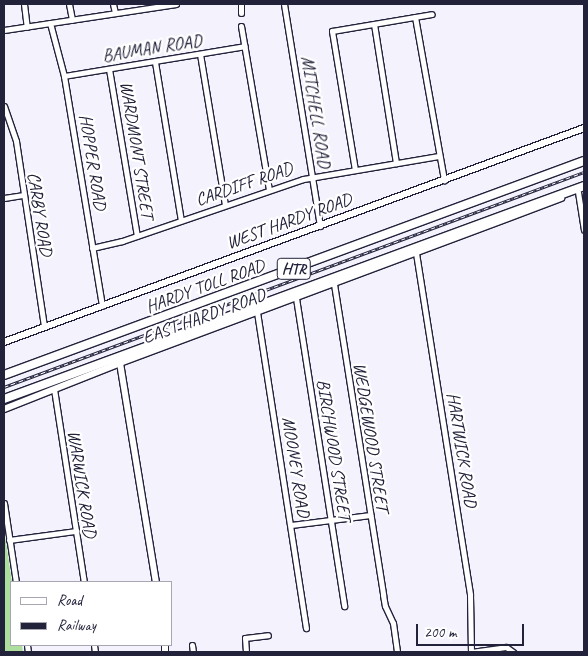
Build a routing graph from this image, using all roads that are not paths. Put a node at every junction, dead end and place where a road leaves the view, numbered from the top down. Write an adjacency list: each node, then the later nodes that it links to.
1 (24, 4): 16 (street)
2 (69, 4): 12 (street)
3 (113, 4): 8 (street)
4 (176, 4): 7 (street)
5 (241, 4): 9 (street)
6 (284, 4): 29 (street, MITCHELL ROAD)
7 (157, 5): 8 (street)
8 (115, 13): 12 (street)
9 (241, 13)
10 (432, 14): 11 (street)
11 (415, 17): 14 (street); 25 (street)
12 (72, 20): 13 (street)
13 (50, 23): 16 (street); 22 (street, HOPPER ROAD)
14 (374, 24): 27 (street); 28 (street)
15 (241, 26): 18 (street)
16 (27, 27): 17 (street)
17 (4, 30)
18 (245, 46): 19 (street, BAUMAN ROAD); 32 (street)
19 (200, 54): 20 (street, BAUMAN ROAD); 35 (street)
20 (154, 62): 21 (street, BAUMAN ROAD); 36 (street)
21 (109, 69): 22 (street, BAUMAN ROAD); 39 (street, WARDMONT STREET)
22 (64, 76): 40 (street, HOPPER ROAD)
23 (4, 106): 33 (street, CARBY ROAD)
24 (584, 128): 30 (main road, WEST HARDY ROAD)
25 (438, 156): 27 (street, CARDIFF ROAD); 30 (street)
26 (584, 161): 49 (highway, HARDY TOLL ROAD / HTR)
27 (396, 162): 28 (street, CARDIFF ROAD)
28 (355, 170): 29 (street, CARDIFF ROAD)
29 (312, 177): 32 (street, CARDIFF ROAD); 37 (street, MITCHELL ROAD)
30 (444, 180): 37 (main road, WEST HARDY ROAD)
31 (582, 189): 38 (street); 41 (main road, EAST HARDY ROAD); 50 (highway, HARDY TOLL ROAD / HTR)
32 (269, 190): 35 (street, CARDIFF ROAD)
33 (24, 195): 34 (street); 46 (street, CARBY ROAD)
34 (4, 198)
35 (225, 205): 36 (street, CARDIFF ROAD)
36 (181, 220): 39 (street, CARDIFF ROAD)
37 (320, 226): 44 (main road, WEST HARDY ROAD)
38 (584, 230)
39 (137, 236): 40 (street, CARDIFF ROAD)
40 (92, 248): 44 (street, HOPPER ROAD)
41 (416, 253): 42 (main road, EAST HARDY ROAD); 71 (street, HARTWICK ROAD)
42 (334, 284): 43 (main road, EAST HARDY ROAD); 56 (street, WEDGEWOOD STREET)
43 (296, 298): 45 (main road, EAST HARDY ROAD); 57 (street, BIRCHWOOD STREET)
44 (102, 306): 46 (main road, WEST HARDY ROAD)
45 (257, 312): 48 (main road, EAST HARDY ROAD); 58 (street, MOONEY ROAD)
46 (44, 327): 47 (main road, WEST HARDY ROAD)
47 (4, 342)
48 (120, 363): 51 (main road, EAST HARDY ROAD); 63 (main road)
49 (4, 376)
50 (62, 378): 52 (highway, HARDY TOLL ROAD / HTR); 53 (highway)
51 (54, 389): 54 (main road, EAST HARDY ROAD); 59 (street, WARWICK ROAD)
52 (4, 399)
53 (4, 404)
54 (4, 409)
55 (4, 503): 60 (street)
56 (370, 515): 57 (street); 70 (street, WEDGEWOOD STREET)
57 (331, 520): 58 (street); 64 (street, BIRCHWOOD STREET)
58 (291, 525): 65 (street, MOONEY ROAD)
59 (76, 531): 60 (street); 62 (street, WARWICK ROAD)
60 (9, 540): 61 (street)
61 (16, 581)
62 (84, 581)
63 (156, 581)
64 (344, 606)
65 (306, 628)
66 (268, 635): 69 (street)
67 (192, 645): 68 (street)
68 (193, 652)
69 (246, 652)
70 (397, 652)
71 (471, 652): 72 (street)
72 (513, 652)

